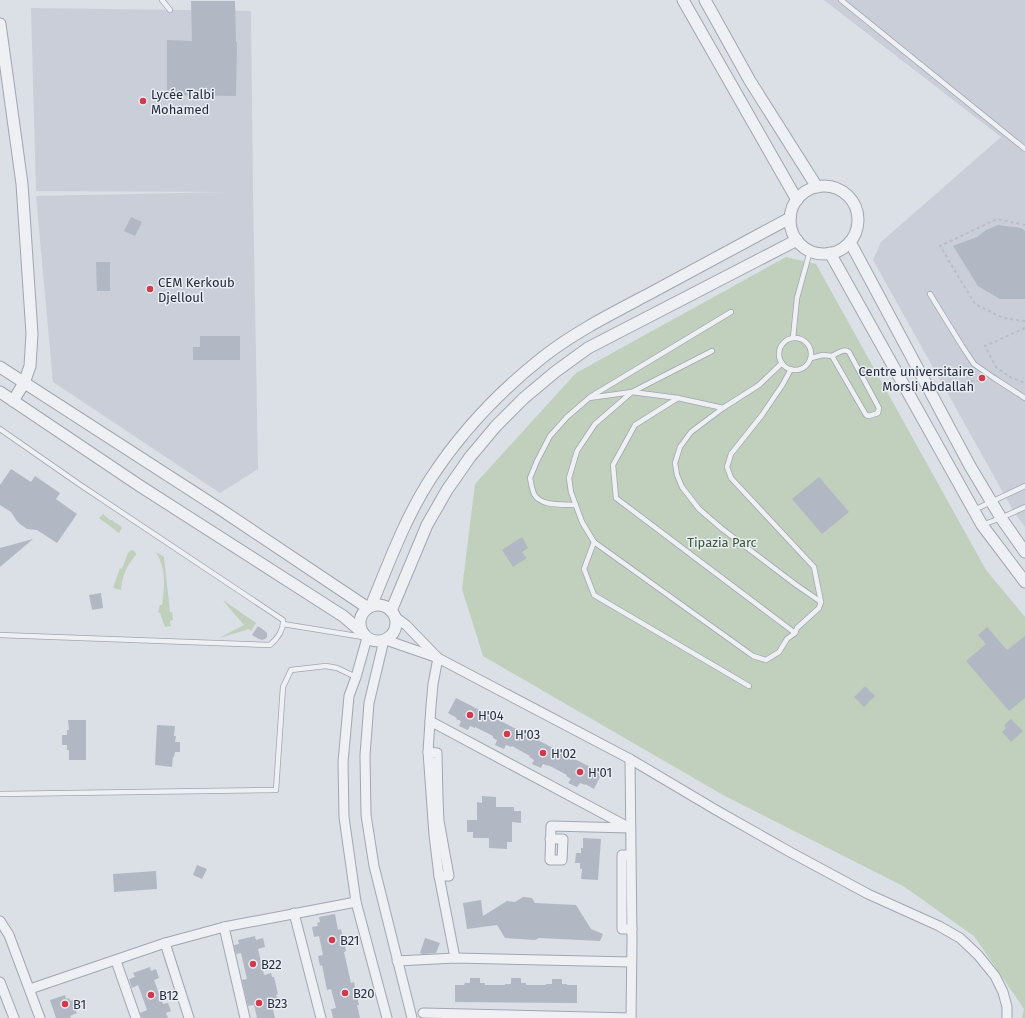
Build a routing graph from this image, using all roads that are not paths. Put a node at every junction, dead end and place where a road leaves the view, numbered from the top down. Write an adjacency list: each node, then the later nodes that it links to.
1 (162, 0): 5 (lane)
2 (683, 0): 9 (street)
3 (705, 0): 8 (street)
4 (841, 0): 7 (lane)
5 (170, 10)
6 (0, 24): 24 (street)
7 (1025, 148)
8 (817, 187): 9 (street); 12 (street)
9 (797, 200): 10 (street)
10 (790, 218): 11 (street); 44 (street)
11 (797, 240): 13 (street); 45 (street)
12 (850, 242): 14 (street); 34 (street)
13 (810, 251): 14 (street); 17 (lane)
14 (830, 253): 37 (street)
15 (930, 294): 29 (lane)
16 (731, 312): 27 (lane)
17 (793, 338): 20 (lane); 21 (lane)
18 (712, 351): 26 (lane)
19 (832, 356): 19 (lane); 20 (lane)
20 (811, 358): 23 (lane)
21 (782, 363): 23 (lane); 31 (lane)
22 (0, 367): 24 (street)
23 (791, 369): 43 (lane)
24 (24, 382): 30 (street); 44 (street)
25 (0, 392): 30 (street)
26 (632, 392): 27 (lane); 28 (lane); 35 (lane)
27 (589, 398): 35 (lane)
28 (678, 398): 31 (lane); 47 (lane)
29 (1025, 398)
30 (13, 401): 49 (street)
31 (723, 408): 43 (lane)
32 (0, 429): 46 (lane)
33 (1025, 486): 34 (lane)
34 (991, 502): 37 (lane); 38 (street)
35 (576, 505): 40 (lane)
36 (1025, 507): 38 (lane)
37 (974, 510): 39 (street)
38 (1001, 518): 39 (lane); 41 (street)
39 (982, 525): 42 (street)
40 (594, 542): 47 (lane); 53 (lane)
41 (1025, 552)
42 (1025, 582)
43 (821, 602): 47 (lane)
44 (370, 607): 45 (street); 49 (street)
45 (393, 614): 50 (street); 51 (street)
46 (283, 624): 48 (lane); 49 (lane)
47 (795, 632)
48 (0, 635)
49 (365, 636): 50 (street); 52 (street)
50 (385, 640): 51 (street); 66 (street)
51 (438, 658): 54 (street); 55 (street)
52 (356, 677): 56 (lane); 59 (street)
53 (749, 686)
54 (430, 721): 57 (street); 64 (street)
55 (630, 759): 57 (street); 80 (street)
56 (0, 794)
57 (630, 828): 58 (street); 67 (street)
58 (550, 839)
59 (356, 902): 60 (street); 77 (street)
60 (294, 913): 62 (street); 76 (street)
61 (0, 921): 69 (street)
62 (224, 927): 63 (street); 75 (street)
63 (165, 943): 65 (street); 74 (street)
64 (455, 958): 66 (street); 67 (street)
65 (116, 961): 69 (street); 73 (street)
66 (397, 961): 78 (street)
67 (631, 962): 79 (street)
68 (0, 982): 71 (street)
69 (30, 989): 72 (street)
70 (423, 1013): 79 (street)
71 (14, 1018)
72 (40, 1018)
73 (136, 1018)
74 (189, 1018)
75 (245, 1018)
76 (321, 1018)
77 (387, 1018)
78 (412, 1018)
79 (631, 1018)
80 (1007, 1018)

